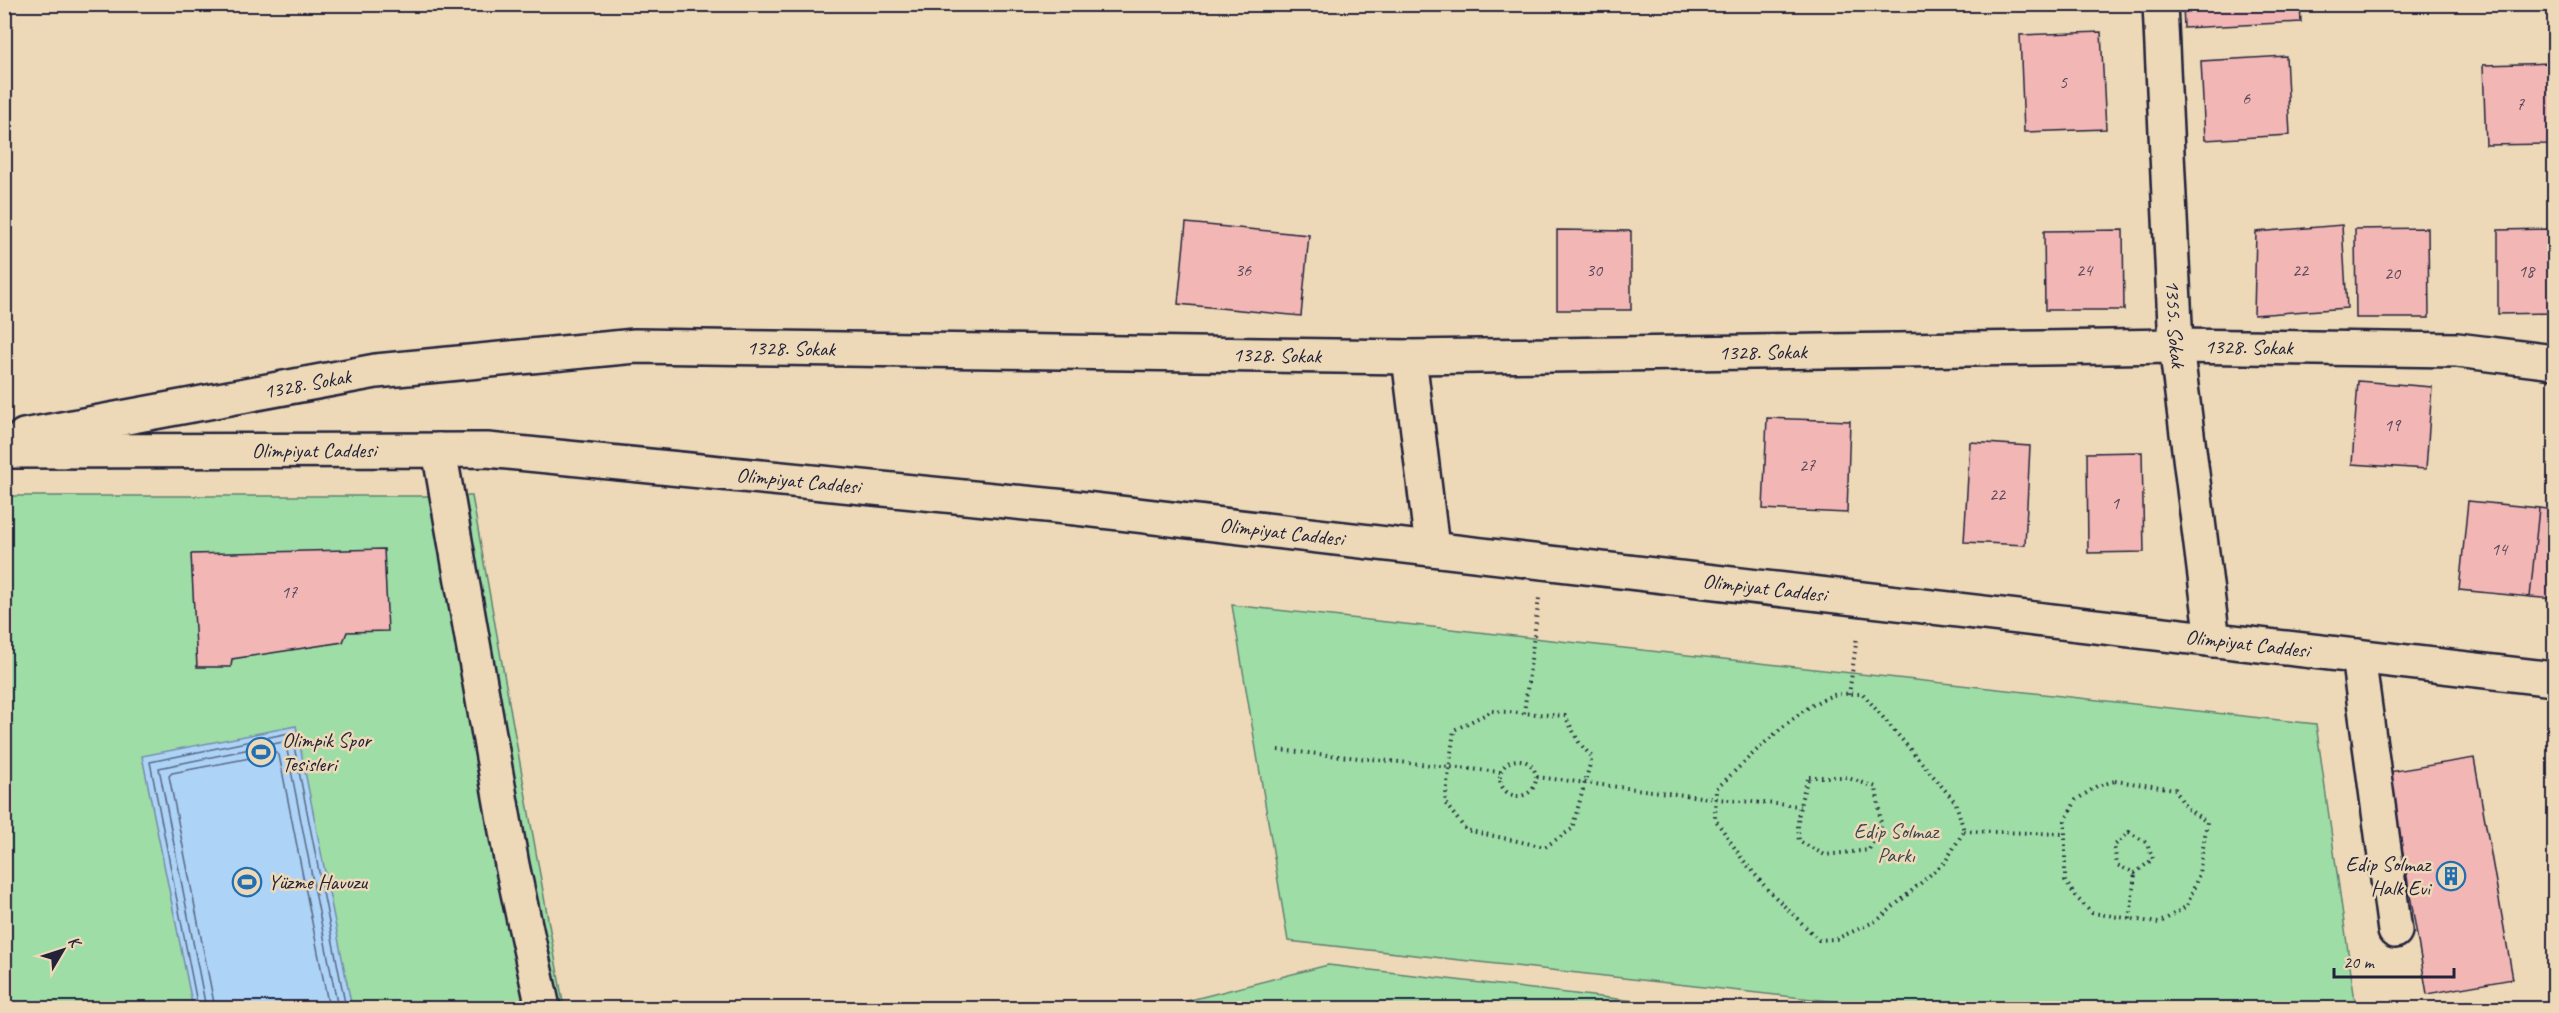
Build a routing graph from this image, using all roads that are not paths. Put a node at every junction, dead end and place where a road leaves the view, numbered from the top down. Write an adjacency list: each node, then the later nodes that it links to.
1 (2160, 4): 2 (street, 1355. Sokak)
2 (2176, 346): 3 (street, 1328. Sokak); 4 (street, 1328. Sokak); 9 (street, 1355. Sokak)
3 (1408, 357): 5 (street, 1328. Sokak); 8 (street)
4 (2554, 362)
5 (4, 440)
6 (439, 450): 7 (street, Olimpiyat Caddesi); 8 (street, Olimpiyat Caddesi); 13 (street)
7 (4, 451)
8 (1432, 548): 9 (street, Olimpiyat Caddesi)
9 (2213, 640): 10 (street, Olimpiyat Caddesi)
10 (2358, 656): 11 (street, Olimpiyat Caddesi); 12 (street)
11 (2554, 679)
12 (2395, 931)
13 (543, 1008)

